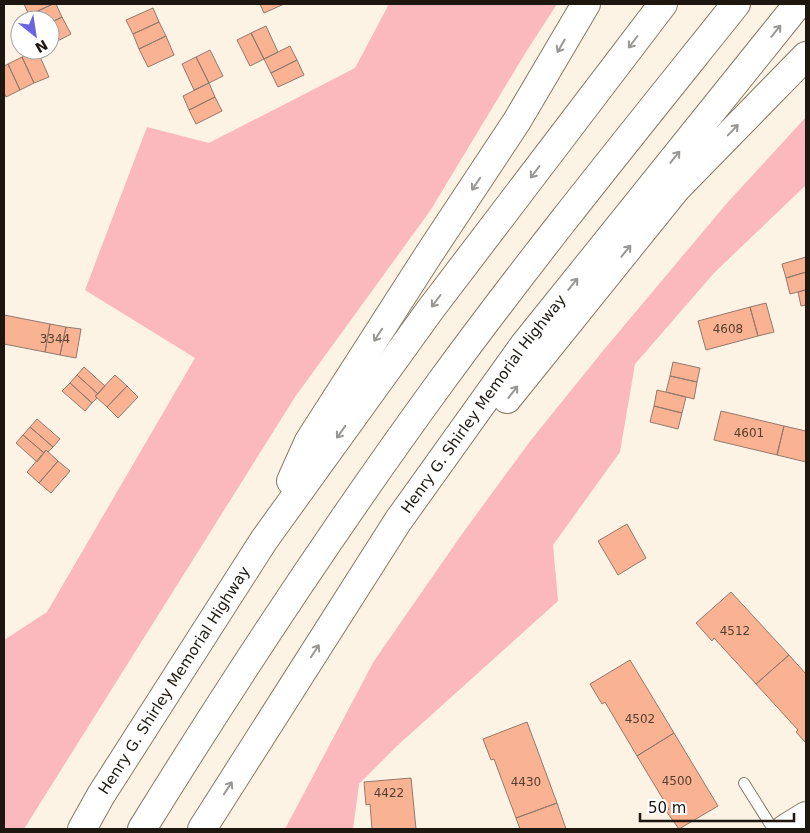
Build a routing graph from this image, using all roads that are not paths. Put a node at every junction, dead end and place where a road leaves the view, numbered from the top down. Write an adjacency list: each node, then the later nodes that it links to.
1 (586, 4): 6 (main road, one-way to 6)
2 (663, 4): 6 (main road, Henry G. Shirley Memorial Highway, one-way to 6)
3 (736, 4): 11 (main road)
4 (798, 4): 7 (main road, Henry G. Shirley Memorial Highway, one-way to 4)
5 (806, 56): 7 (main road, one-way to 5)
6 (264, 540): 10 (main road, Henry G. Shirley Memorial Highway)
7 (342, 609): 12 (main road, Henry G. Shirley Memorial Highway, one-way to 7)
8 (744, 783): 13 (lane)
9 (806, 816): 14 (main road)
10 (82, 829)
11 (142, 829)
12 (202, 829)
13 (773, 829)
14 (785, 829)

